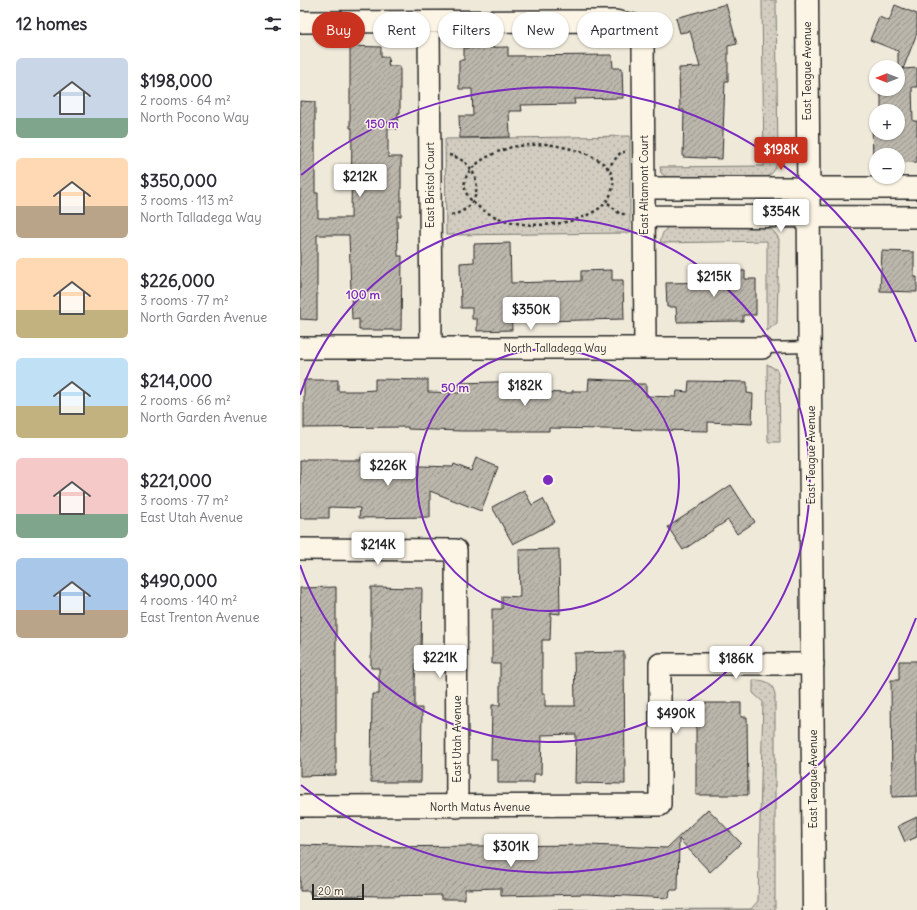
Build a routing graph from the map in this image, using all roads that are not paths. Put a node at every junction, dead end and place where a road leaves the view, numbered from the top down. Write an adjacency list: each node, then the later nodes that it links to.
1 (807, 0): 8 (street, East Teague Avenue)
2 (300, 22): 3 (street)
3 (373, 22)
4 (430, 22): 6 (street, East Altamont Court)
5 (429, 48): 18 (street, East Bristol Court)
6 (644, 188): 7 (street); 11 (street, East Altamont Court)
7 (722, 188): 8 (street); 12 (street)
8 (808, 188): 9 (street); 13 (street, East Teague Avenue)
9 (879, 188): 10 (street); 14 (street)
10 (917, 188)
11 (637, 215): 12 (street); 19 (street, East Altamont Court)
12 (722, 216): 13 (street)
13 (808, 216): 14 (street); 16 (street, East Teague Avenue)
14 (880, 216): 15 (street)
15 (917, 217)
16 (810, 347): 20 (lane, North Talladega Way); 22 (street, East Teague Avenue)
17 (300, 348): 18 (street, North Talladega Way)
18 (431, 348): 19 (street, North Talladega Way)
19 (645, 348): 20 (street, North Talladega Way)
20 (762, 348)
21 (300, 549): 24 (street, East Utah Avenue)
22 (813, 664): 24 (street, North Matus Avenue); 25 (street, East Teague Avenue)
23 (300, 806): 24 (street, North Matus Avenue)
24 (457, 807)
25 (814, 910)

